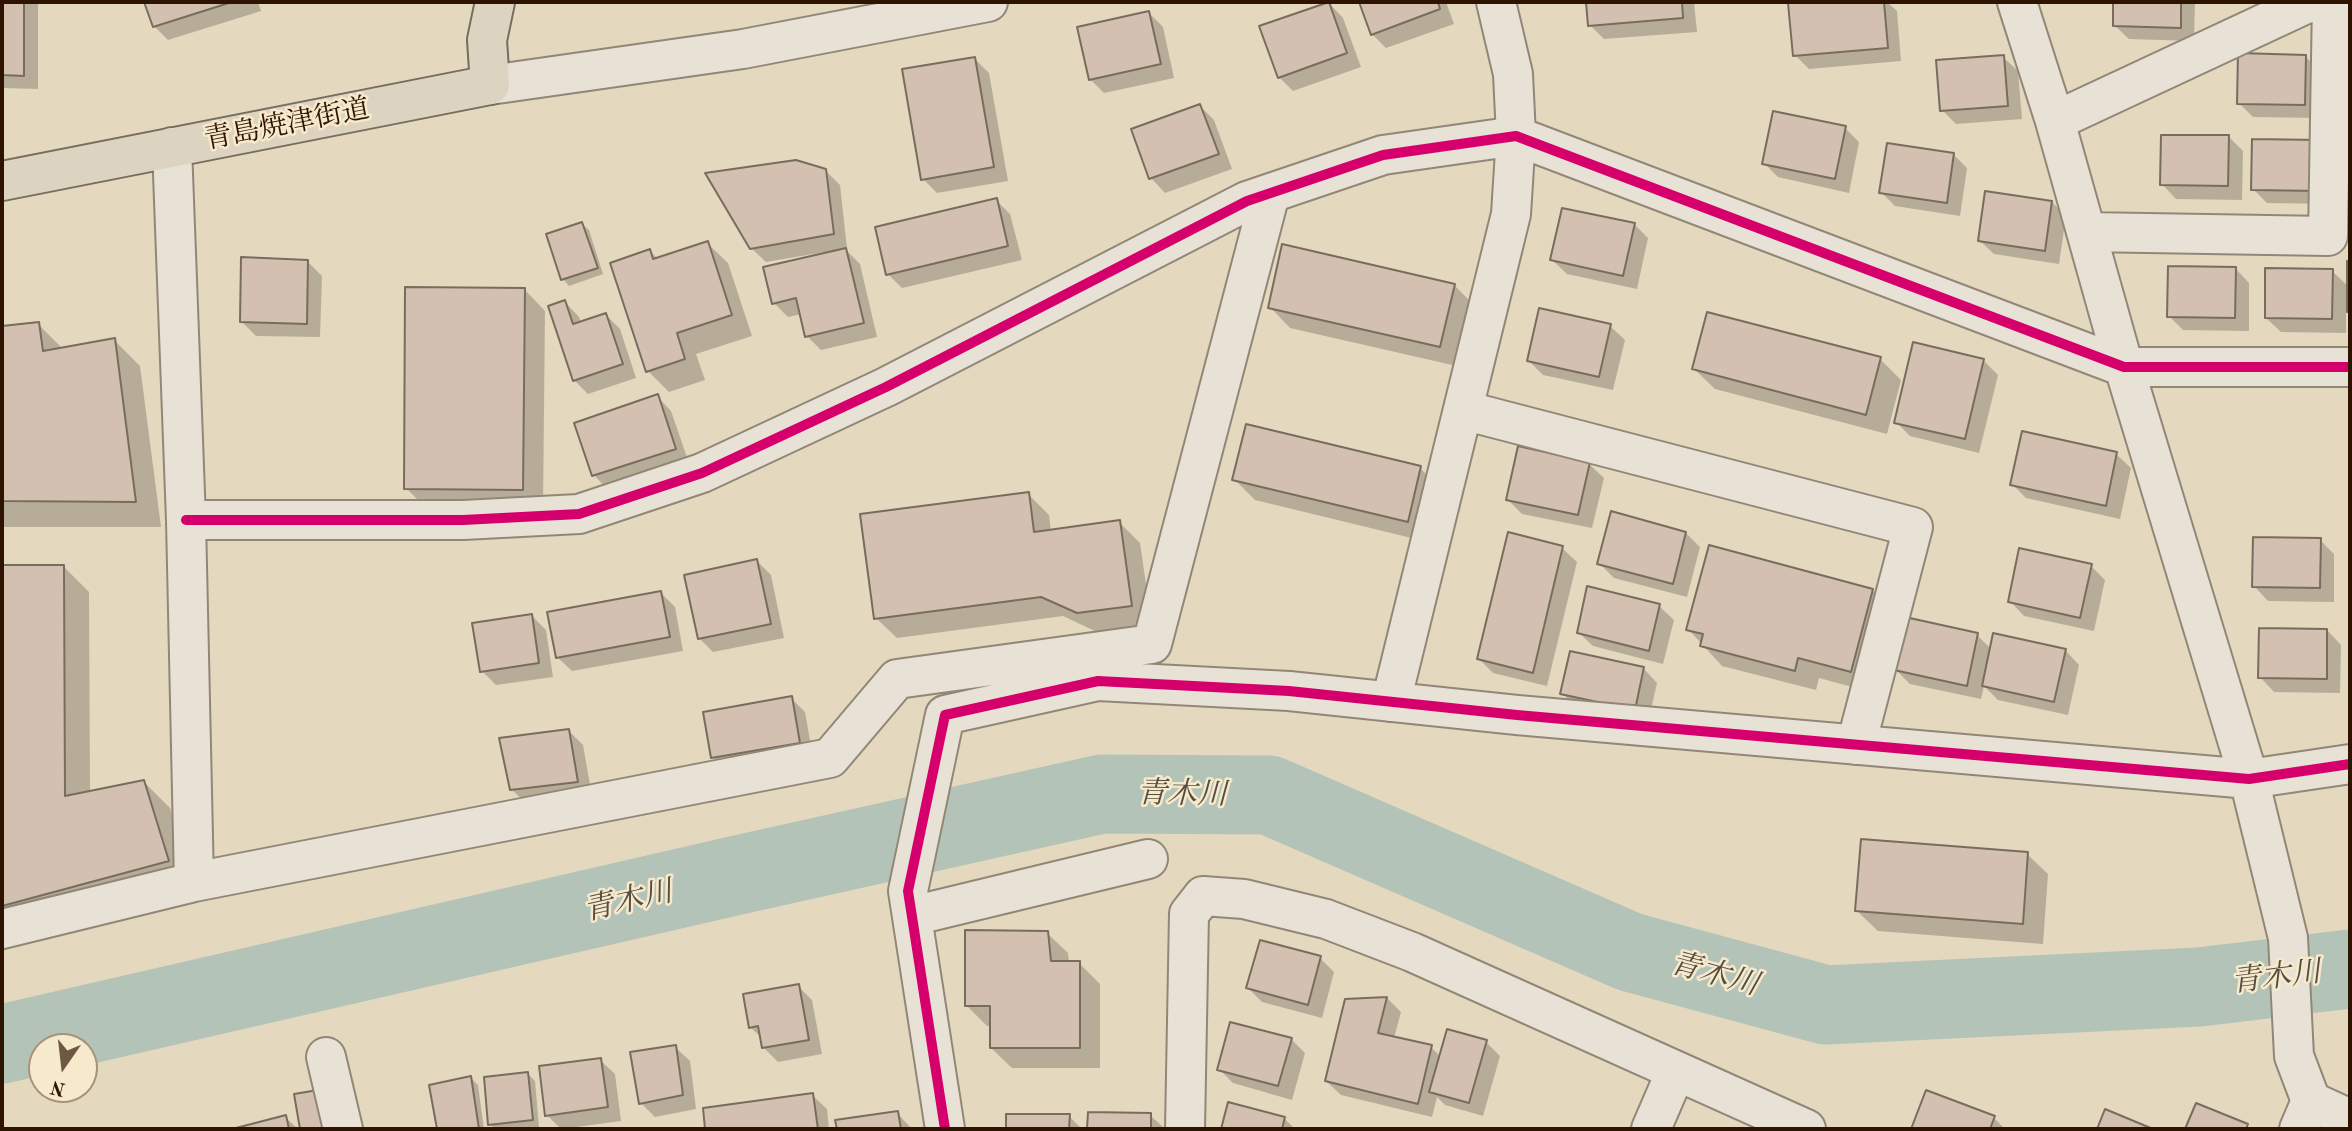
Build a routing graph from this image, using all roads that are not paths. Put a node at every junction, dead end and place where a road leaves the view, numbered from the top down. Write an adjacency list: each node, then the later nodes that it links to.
1 (495, 2): 7 (main road)
2 (988, 2): 7 (street)
3 (1496, 2): 9 (street)
4 (2017, 2): 8 (street)
5 (2310, 2): 8 (street)
6 (2332, 2): 13 (street)
7 (490, 85): 10 (main road, 青島焼津街道)
8 (2055, 121): 13 (street)
9 (1516, 136): 12 (street); 14 (street); 16 (street)
10 (172, 147): 11 (main road, 青島焼津街道); 17 (street)
11 (2, 181)
12 (1270, 194): 17 (street); 23 (street)
13 (2086, 232): 14 (street)
14 (2124, 367): 15 (street); 21 (street)
15 (2350, 367)
16 (1463, 410): 18 (street); 19 (street)
17 (186, 520): 23 (street)
18 (1391, 702): 19 (street); 24 (street)
19 (1856, 746): 21 (street)
20 (2350, 764): 21 (street)
21 (2249, 779): 28 (street)
22 (1148, 859): 24 (street)
23 (194, 882): 25 (street)
24 (910, 904): 31 (street)
25 (2, 929)
26 (326, 1057): 30 (street)
27 (1676, 1071): 32 (street); 33 (street); 34 (street)
28 (2305, 1115): 29 (street)
29 (2350, 1119)
30 (343, 1129)
31 (945, 1129)
32 (1185, 1129)
33 (1651, 1129)
34 (1806, 1129)

